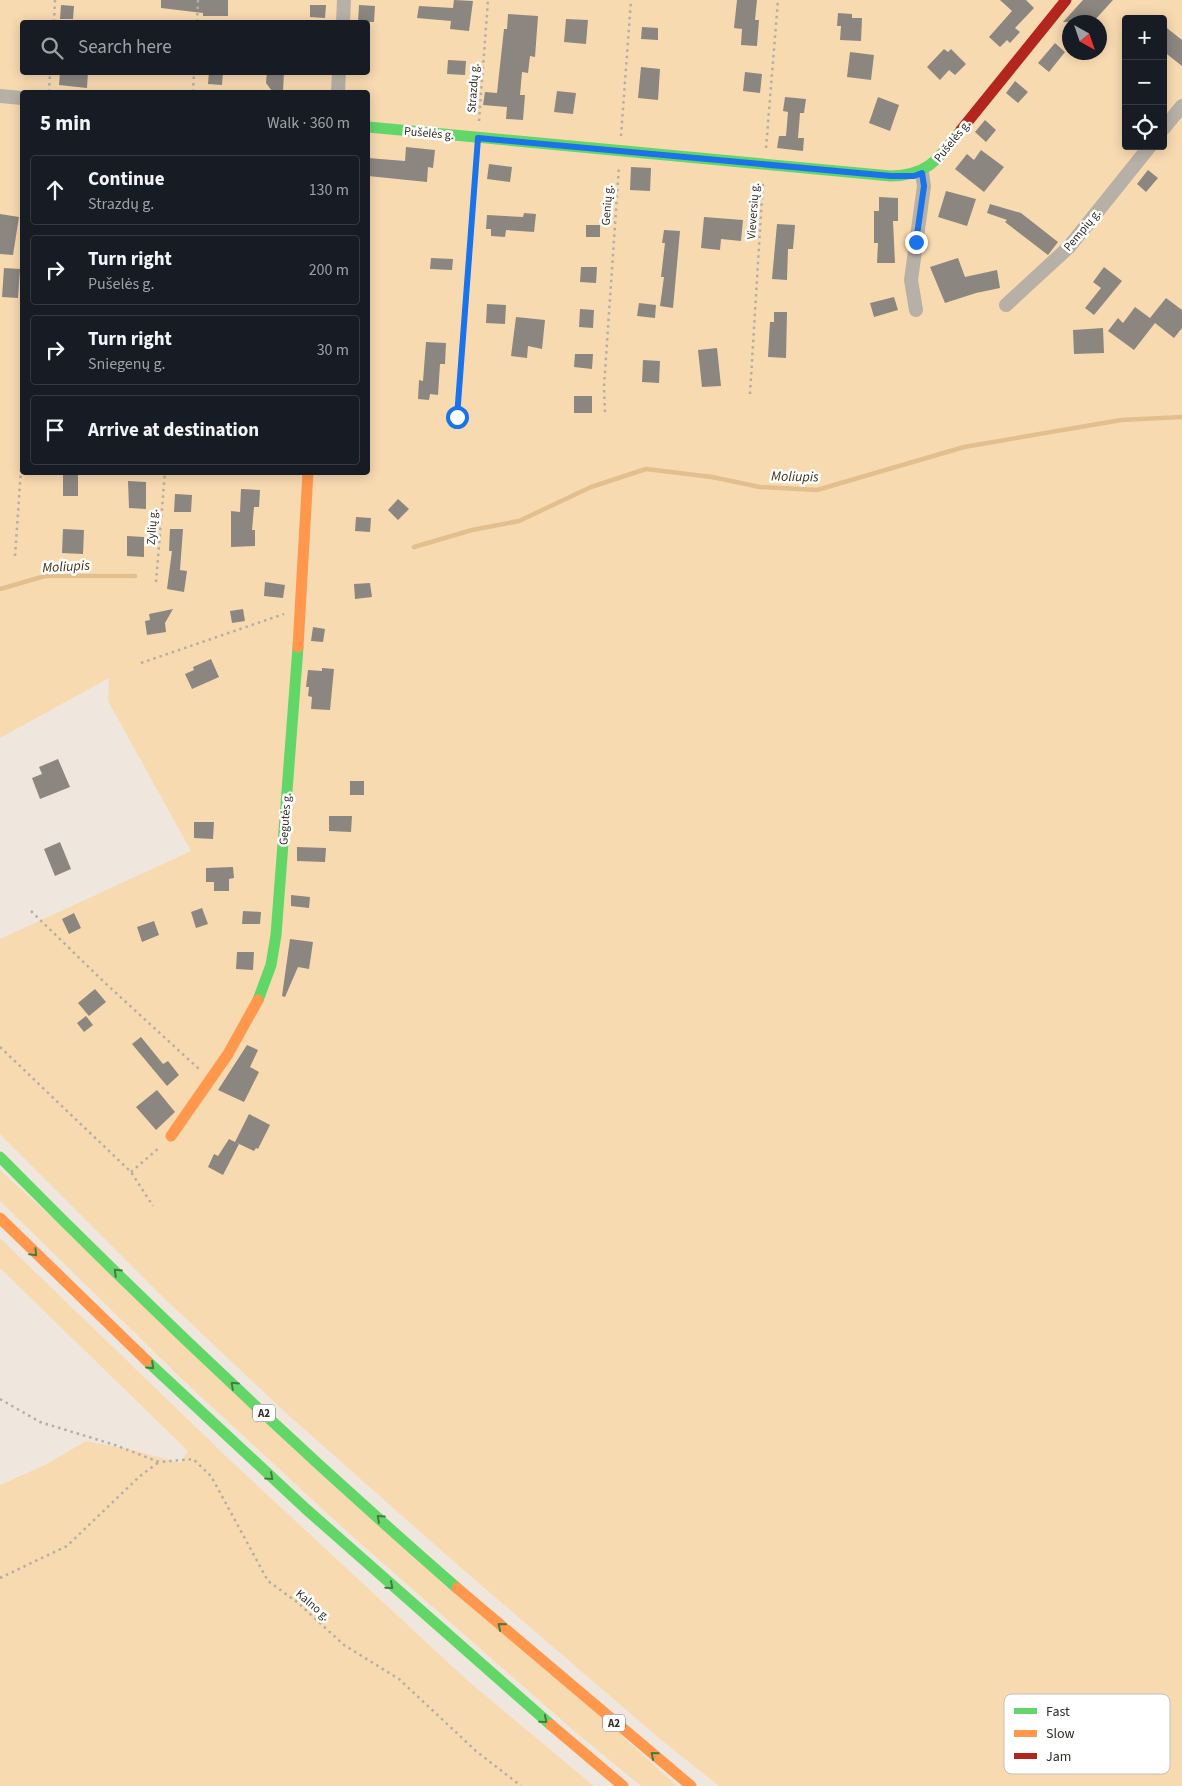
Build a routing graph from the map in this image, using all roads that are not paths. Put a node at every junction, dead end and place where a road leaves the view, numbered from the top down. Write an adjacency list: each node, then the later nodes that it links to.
1 (344, 0): 3 (street)
2 (1066, 0): 12 (main road, Pušelės g.)
3 (343, 20)
4 (339, 75): 5 (street)
5 (338, 90)
6 (0, 96): 7 (street)
7 (20, 98)
8 (1182, 106): 9 (street)
9 (1167, 124)
10 (370, 127): 12 (main road, Pušelės g.)
11 (1147, 150): 13 (street, Pempių g.)
12 (922, 173): 14 (street)
13 (1006, 305)
14 (916, 310)
15 (308, 475): 16 (main road, Gegutės g.)
16 (171, 1136)
17 (0, 1157): 20 (main road, A2, one-way to 17)
18 (0, 1218): 19 (main road, one-way to 19)
19 (623, 1786)
20 (691, 1786)

